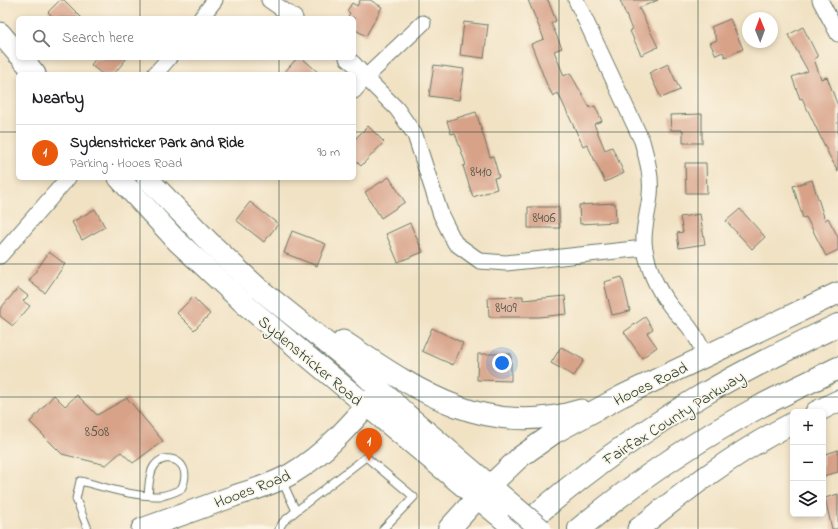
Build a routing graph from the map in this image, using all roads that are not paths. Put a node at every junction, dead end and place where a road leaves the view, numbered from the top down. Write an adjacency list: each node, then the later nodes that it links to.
1 (215, 0): 5 (street)
2 (269, 0): 6 (street)
3 (576, 0): 21 (street)
4 (820, 0): 9 (street)
5 (203, 16)
6 (292, 16)
7 (423, 23): 16 (street)
8 (0, 34): 10 (main road)
9 (838, 34)
10 (16, 52)
11 (24, 60): 14 (main road)
12 (167, 60): 15 (street)
13 (349, 60): 16 (street)
14 (33, 72)
15 (157, 72)
16 (366, 77): 17 (street); 21 (street)
17 (356, 89)
18 (66, 180): 22 (street)
19 (121, 180): 31 (main road, Sydenstricker Road)
20 (149, 180): 23 (main road, Sydenstricker Road)
21 (644, 248): 26 (street)
22 (0, 256)
23 (258, 288): 28 (main road, Sydenstricker Road); 29 (main road)
24 (838, 293): 26 (main road, Hooes Road)
25 (838, 325): 38 (highway, Fairfax County Parkway)
26 (705, 356): 29 (main road, Hooes Road)
27 (838, 368): 45 (highway)
28 (380, 390): 31 (main road, Hooes Road); 35 (main road, Sydenstricker Road)
29 (622, 396): 35 (main road, Hooes Road)
30 (838, 401): 32 (main road)
31 (367, 406): 34 (main road, Hooes Road); 35 (main road, Sydenstricker Road)
32 (822, 409)
33 (790, 425): 46 (main road)
34 (281, 479): 37 (lane); 40 (main road, Hooes Road)
35 (483, 491): 38 (main road, Sydenstricker Road); 43 (highway)
36 (148, 495): 36 (lane); 39 (lane)
37 (296, 511): 41 (lane); 42 (lane)
38 (513, 521): 44 (main road, Sydenstricker Road, bridge)
39 (88, 529)
40 (142, 529)
41 (279, 529)
42 (383, 529)
43 (449, 529)
44 (541, 529)
45 (579, 529)
46 (638, 529)

